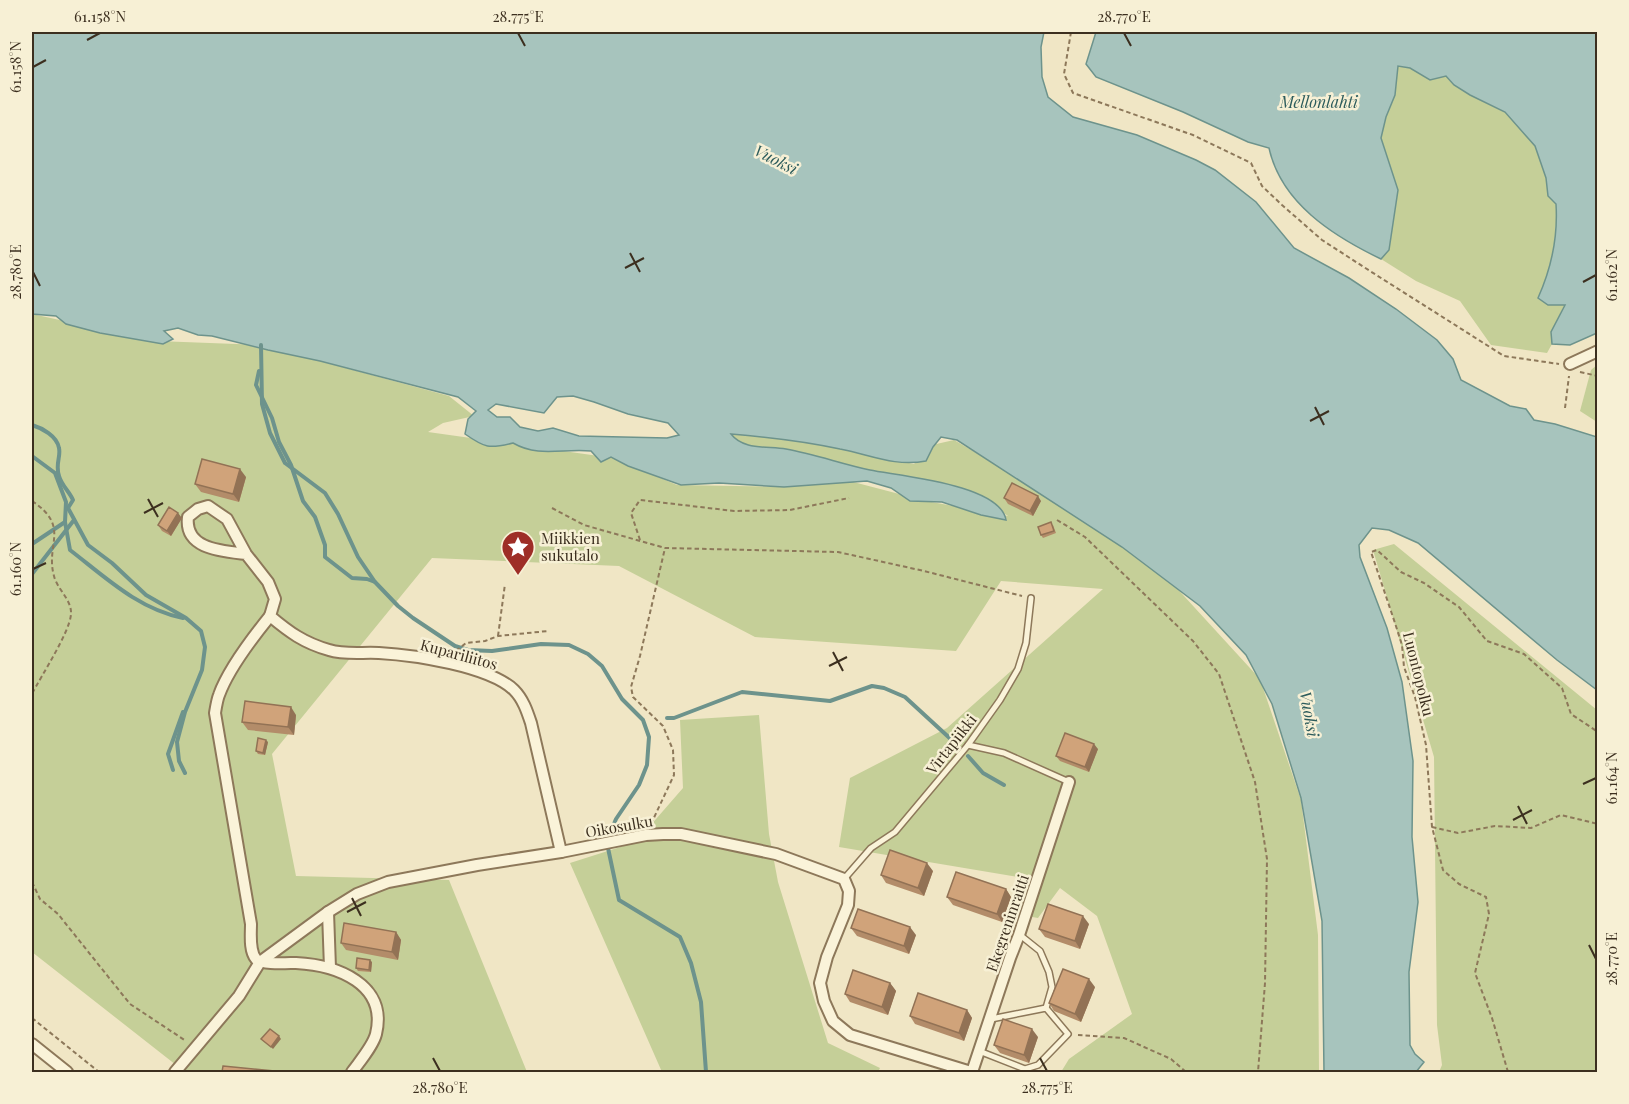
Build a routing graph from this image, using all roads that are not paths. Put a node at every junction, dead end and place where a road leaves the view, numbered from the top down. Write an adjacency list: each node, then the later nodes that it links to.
1 (1598, 351): 2 (street)
2 (1570, 364)
3 (246, 554): 3 (street); 5 (street)
4 (1031, 598): 6 (lane, Virtapiikki)
5 (270, 616): 8 (street, Kupariliitos); 12 (street)
6 (968, 745): 7 (lane); 9 (lane, Virtapiikki)
7 (1069, 782): 11 (street, Ekegreninraitti)
8 (561, 852): 9 (street, Oikosulku); 10 (street, Oikosulku)
9 (844, 879): 21 (street)
10 (328, 912): 12 (street, Oikosulku); 13 (street)
11 (1019, 935): 14 (lane); 15 (street, Ekegreninraitti)
12 (260, 962): 13 (street); 19 (street, Oikosulku)
13 (330, 968): 20 (street)
14 (1046, 1008): 15 (lane); 17 (lane)
15 (990, 1020): 17 (street, Ekegreninraitti)
16 (32, 1044): 18 (street)
17 (979, 1051): 21 (street, Ekegreninraitti)
18 (67, 1072)
19 (175, 1072)
20 (352, 1072)
21 (971, 1072)

